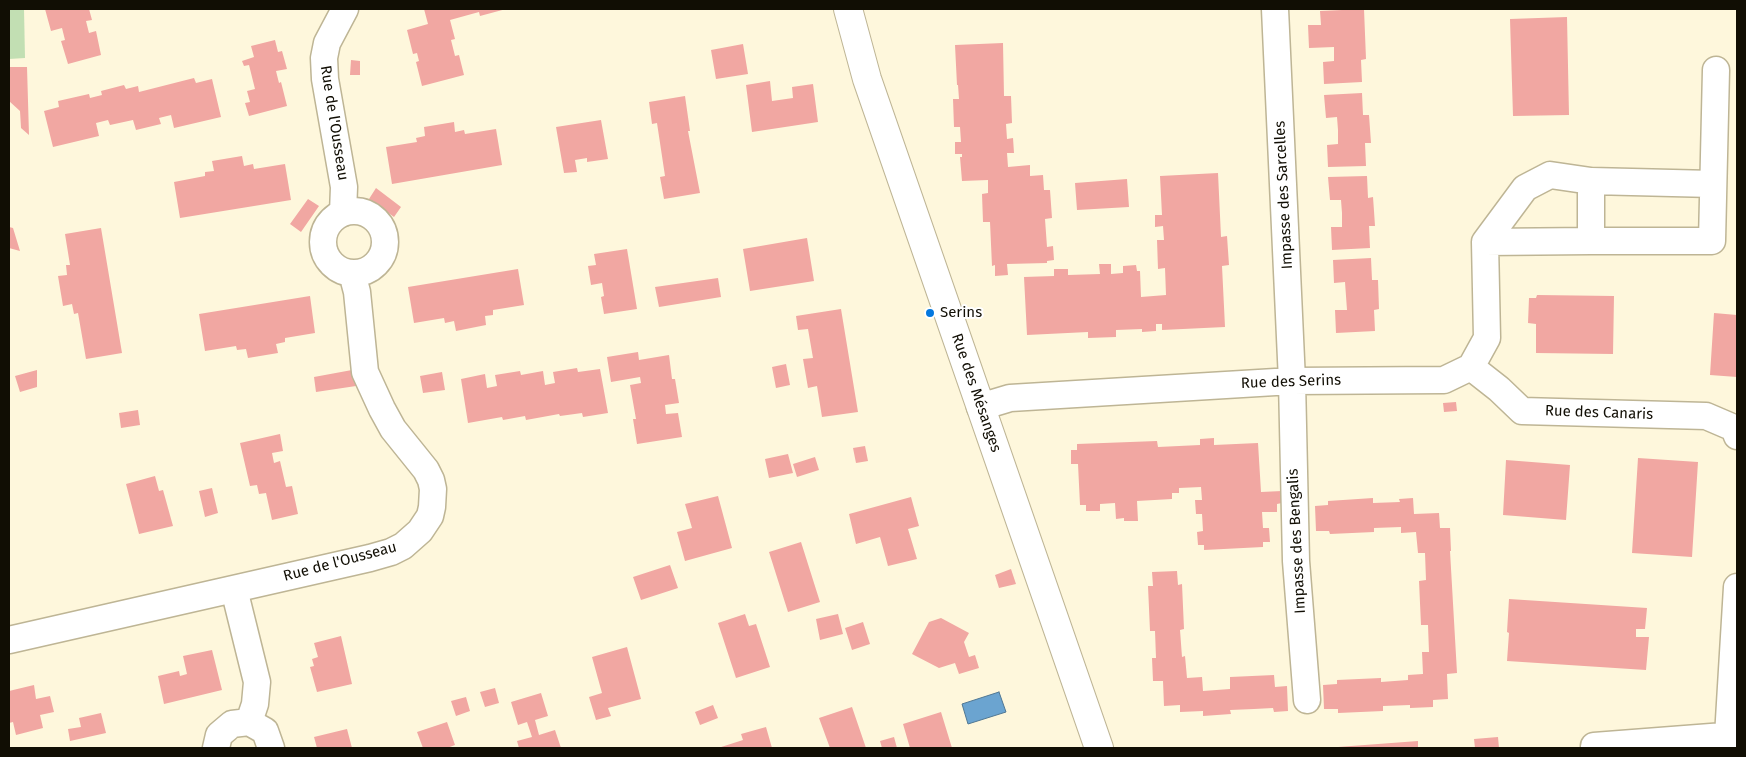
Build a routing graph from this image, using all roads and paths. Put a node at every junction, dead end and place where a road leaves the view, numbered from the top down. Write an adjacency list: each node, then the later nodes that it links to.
1 (346, 9): 7 (street, Rue de l'Ousseau)
2 (848, 9): 13 (main road, Rue des Mésanges)
3 (1275, 9): 12 (street, Impasse des Sarcelles)
4 (1716, 70): 6 (street)
5 (1591, 181): 6 (street); 8 (street); 9 (street)
6 (1713, 184): 8 (street)
7 (343, 212): 10 (street); 10 (street)
8 (1591, 241): 9 (street)
9 (1485, 242): 11 (street)
10 (352, 273): 16 (street, Rue de l'Ousseau)
11 (1471, 367): 12 (street, Rue des Serins); 14 (street, Rue des Canaris)
12 (1292, 381): 13 (street, Rue des Serins); 18 (street, Impasse des Bengalis)
13 (980, 406): 24 (main road, Rue des Mésanges)
14 (1737, 436)
15 (1737, 587): 20 (street)
16 (234, 589): 17 (street, Rue de l'Ousseau); 19 (street)
17 (9, 640)
18 (1307, 700)
19 (249, 722): 22 (street); 23 (street)
20 (1732, 736): 21 (street)
21 (1594, 746)
22 (216, 748)
23 (271, 748)
24 (1099, 748)

